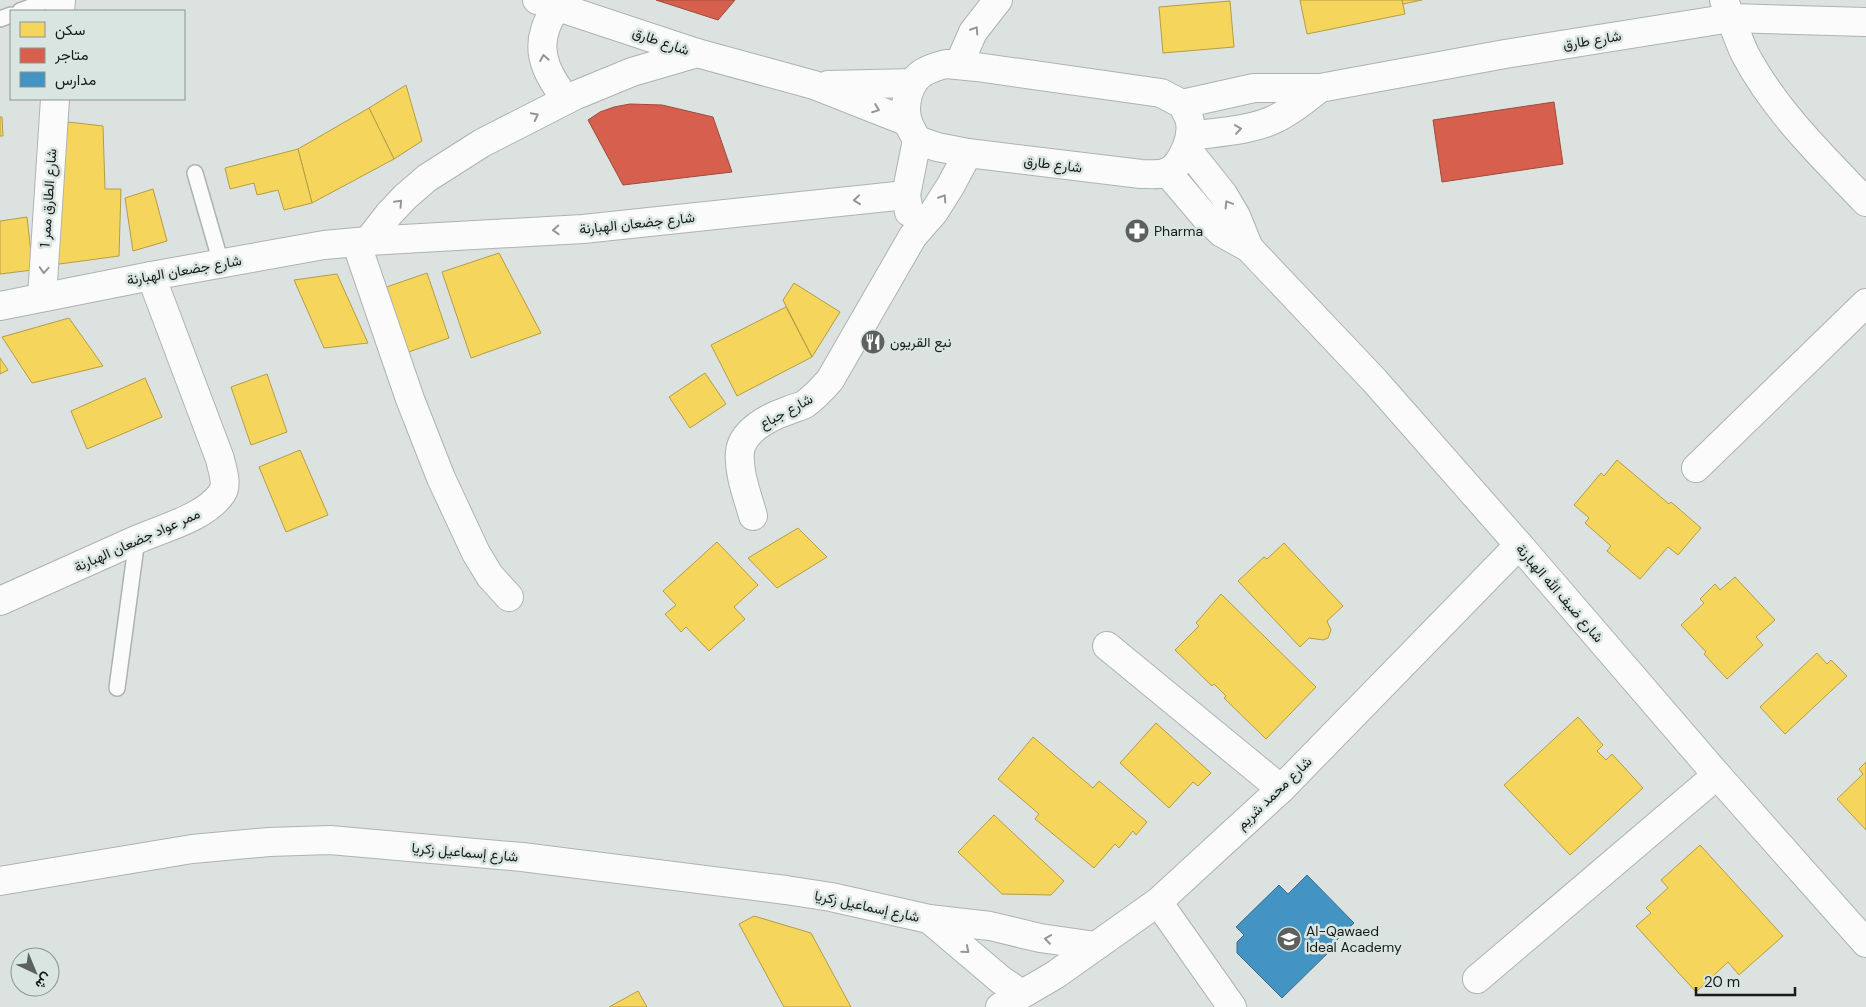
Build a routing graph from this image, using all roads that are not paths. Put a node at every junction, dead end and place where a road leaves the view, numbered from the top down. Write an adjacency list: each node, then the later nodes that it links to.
1 (49, 0): 5 (lane)
2 (998, 0): 8 (street, one-way to 2)
3 (552, 2): 7 (street, شارع طارق); 13 (street, one-way to 3)
4 (1728, 9): 6 (street, شارع طارق); 11 (street, شارع طارق); 21 (street)
5 (23, 10)
6 (1866, 22)
7 (697, 53): 10 (street, شارع طارق); 13 (street)
8 (959, 64): 9 (street); 14 (street)
9 (913, 83): 10 (street, شارع طارق); 15 (street)
10 (814, 86): 15 (street, شارع طارق, one-way to 15)
11 (1320, 88): 14 (street, شارع طارق); 16 (street, شارع طارق, one-way to 11)
12 (55, 100): 27 (street, شارع الطارق ممر 1, one-way to 27)
13 (566, 100): 23 (street, one-way to 13)
14 (1182, 104): 16 (street)
15 (912, 131): 17 (street, شارع طارق); 20 (street)
16 (1188, 142): 18 (street); 24 (street, شارع ضيف الله الهبارنة, one-way to 16)
17 (968, 153): 18 (street, شارع طارق); 22 (street, شارع جباع, one-way to 17)
18 (1167, 172): 24 (street, شارع ضيف الله الهبارنة)
19 (195, 173): 25 (lane)
20 (906, 195): 22 (street); 23 (street, شارع جضعان الهبارنة, one-way to 23)
21 (1866, 202)
22 (913, 236): 31 (street, شارع جباع)
23 (362, 241): 25 (street, شارع جضعان الهبارنة); 34 (street)
24 (1249, 248): 33 (street, شارع ضيف الله الهبارنة)
25 (221, 263): 26 (street, شارع جضعان الهبارنة)
26 (151, 276): 27 (street, شارع جضعان الهبارنة); 32 (street, ممر عواد جضعان الهبارنة)
27 (42, 297): 29 (street, شارع جضعان الهبارنة)
28 (1866, 303): 30 (street)
29 (0, 306)
30 (1696, 468)
31 (753, 516)
32 (137, 539): 35 (street, ممر عواد جضعان الهبارنة); 37 (lane)
33 (1519, 545): 38 (street, شارع ضيف الله الهبارنة); 39 (street, شارع محمد شريم)
34 (509, 597)
35 (0, 602)
36 (1107, 646): 39 (street)
37 (117, 688)
38 (1717, 775): 43 (street, شارع ضيف الله الهبارنة); 45 (street)
39 (1281, 789): 41 (street, شارع محمد شريم)
40 (0, 881): 42 (street, شارع إسماعيل زكريا)
41 (1158, 902): 44 (street, شارع محمد شريم); 47 (street)
42 (929, 919): 44 (street, شارع إسماعيل زكريا, one-way to 42); 46 (street, شارع إسماعيل زكريا, one-way to 46)
43 (1866, 943)
44 (1096, 946): 46 (street, شارع محمد شريم)
45 (1477, 979)
46 (1011, 1001)
47 (1232, 1007)

